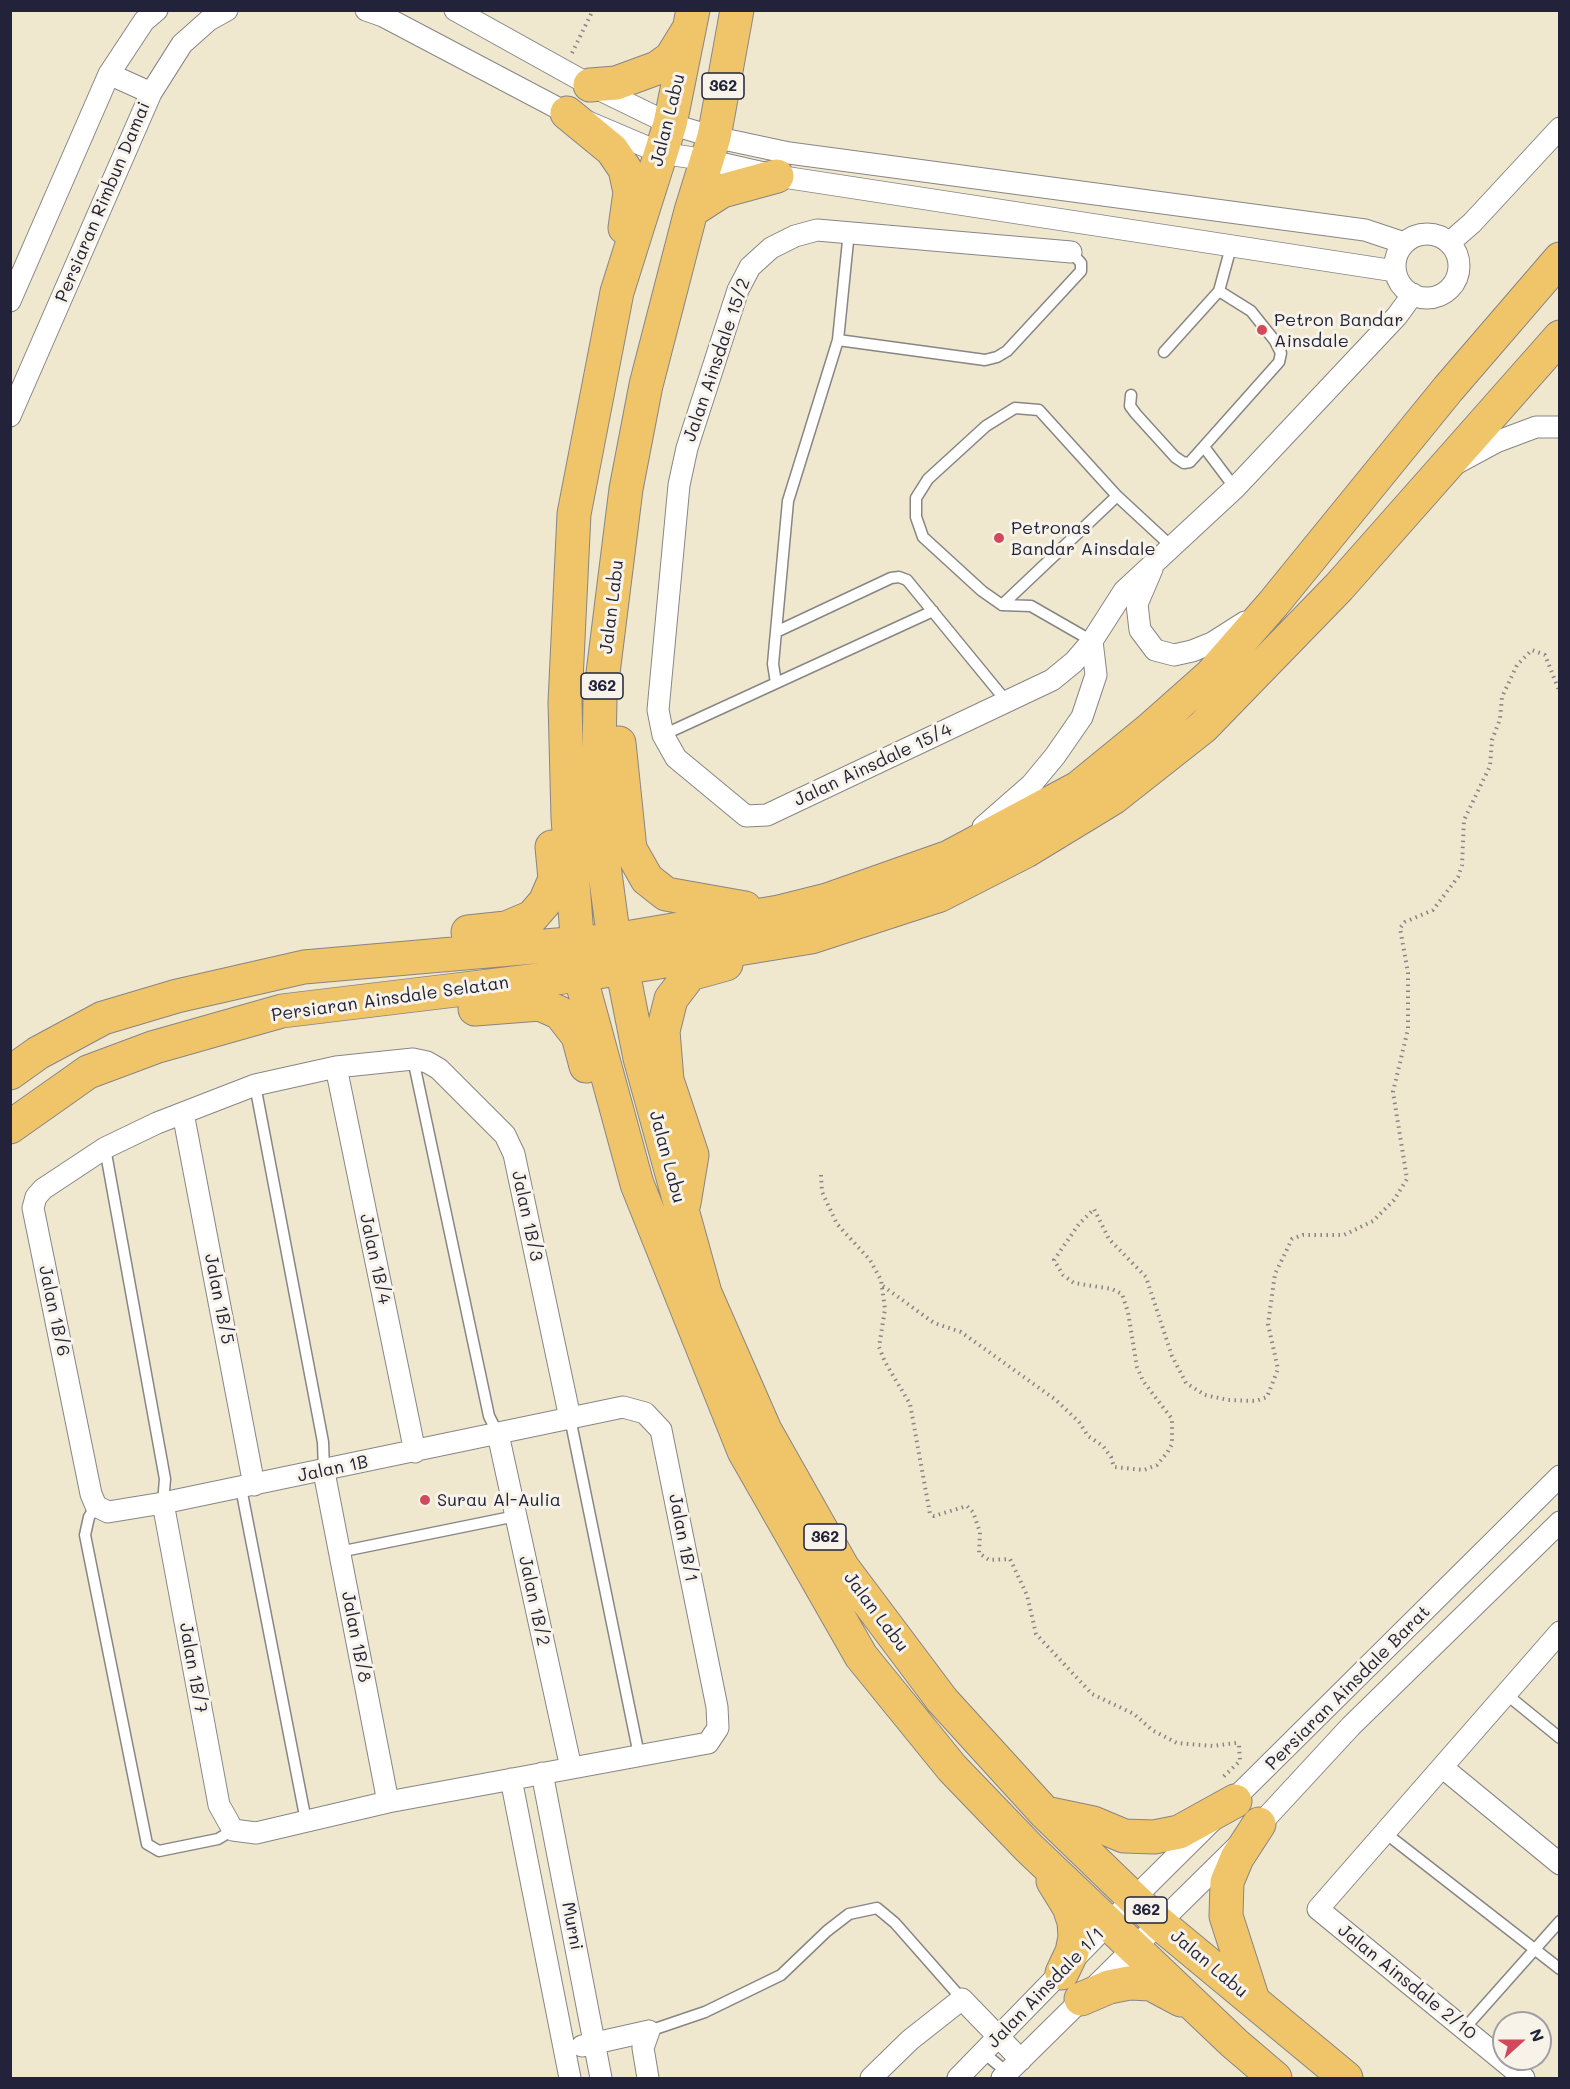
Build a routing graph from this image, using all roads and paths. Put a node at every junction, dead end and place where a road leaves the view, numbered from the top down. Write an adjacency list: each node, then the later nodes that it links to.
1 (157, 10): 8 (street)
2 (227, 10): 10 (street, Persiaran Rimbun Damai)
3 (366, 10): 11 (street)
4 (455, 10): 9 (street)
5 (593, 10): 9 (path)
6 (737, 10): 14 (main road, Jalan Labu / 362)
7 (692, 16): 9 (main road); 13 (main road, Jalan Labu / 362)
8 (109, 74): 10 (street); 29 (street)
9 (577, 77): 13 (street)
10 (150, 93): 34 (street, Persiaran Rimbun Damai)
11 (567, 113): 13 (street); 27 (main road)
12 (1560, 128): 20 (street)
13 (666, 139): 14 (street); 14 (street); 27 (main road, Jalan Labu / 362)
14 (710, 149): 15 (street); 16 (main road, Jalan Labu / 362); 19 (street)
15 (777, 176): 16 (main road); 17 (street)
16 (691, 211): 49 (main road, Jalan Labu / 362)
17 (1026, 213): 21 (street); 22 (street)
18 (849, 231): 22 (street, Jalan Ainsdale 15/2); 31 (lane); 52 (street, Jalan Ainsdale 15/2)
19 (1404, 243): 20 (street); 25 (street)
20 (1449, 243): 28 (street)
21 (1231, 247): 25 (street); 26 (lane)
22 (1022, 248): 23 (street, Jalan Ainsdale 15/2)
23 (1071, 252): 31 (lane)
24 (1560, 259): 42 (main road)
25 (1395, 271): 28 (street)
26 (1219, 291): 32 (lane); 36 (lane)
27 (617, 292): 50 (main road, Jalan Labu / 362)
28 (1413, 294): 38 (street)
29 (10, 302)
30 (1560, 337): 37 (main road)
31 (838, 340): 45 (lane)
32 (1164, 352)
33 (1131, 395): 36 (lane)
34 (10, 416)
35 (1560, 427): 37 (street)
36 (1204, 447): 38 (lane)
37 (1439, 472): 54 (main road)
38 (1235, 488): 40 (street)
39 (1117, 496): 40 (lane); 43 (lane); 43 (lane)
40 (1171, 546): 41 (street)
41 (1155, 563): 42 (street); 46 (street, Jalan Ainsdale 15/4)
42 (1273, 604): 53 (main road)
43 (1002, 605): 46 (lane)
44 (933, 611): 45 (lane); 47 (lane); 51 (lane)
45 (776, 632): 47 (lane)
46 (1092, 641): 51 (street, Jalan Ainsdale 15/4); 53 (street)
47 (776, 683): 52 (lane)
48 (1560, 693): 69 (path)
49 (600, 697): 54 (main road); 55 (main road, Jalan Labu / 362)
50 (565, 702): 56 (main road, Jalan Labu / 362); 57 (main road)
51 (1007, 702): 52 (street, Jalan Ainsdale 15/4)
52 (663, 735)
53 (949, 857): 54 (main road)
54 (782, 926): 55 (main road); 67 (main road)
55 (618, 953): 56 (main road); 67 (main road, Jalan Labu / 362)
56 (578, 959): 57 (main road, Persiaran Ainsdale Selatan); 58 (main road, Persiaran Ainsdale Selatan); 68 (main road, Jalan Labu / 362)
57 (342, 964): 61 (main road, Persiaran Ainsdale Selatan)
58 (344, 1005): 64 (main road, Persiaran Ainsdale Selatan); 68 (main road)
59 (413, 1059): 60 (street, Jalan 1B/6); 70 (street, Jalan 1B/3); 71 (lane)
60 (336, 1067): 62 (street, Jalan 1B/6); 72 (street, Jalan 1B/4)
61 (10, 1073)
62 (255, 1085): 63 (street, Jalan 1B/6); 73 (lane)
63 (183, 1113): 65 (street, Jalan 1B/6); 75 (street, Jalan 1B/5)
64 (10, 1127)
65 (105, 1148): 76 (lane); 77 (street, Jalan 1B/6)
66 (821, 1175): 69 (path)
67 (682, 1214): 91 (main road, Jalan Labu / 362)
68 (653, 1230): 96 (main road, Jalan Labu / 362)
69 (883, 1286): 89 (path)
70 (570, 1418): 71 (street, Jalan 1B); 84 (lane); 84 (street, Jalan 1B/1)
71 (498, 1434): 72 (street, Jalan 1B); 78 (street, Jalan 1B/2)
72 (415, 1452): 73 (street, Jalan 1B)
73 (324, 1472): 75 (street, Jalan 1B); 80 (street, Jalan 1B/8)
74 (1560, 1476): 89 (street, Persiaran Ainsdale Barat)
75 (248, 1486): 76 (street, Jalan 1B); 92 (lane)
76 (163, 1503): 77 (street, Jalan 1B); 94 (street, Jalan 1B/7)
77 (96, 1506): 94 (lane)
78 (516, 1516): 80 (lane); 86 (street, Jalan 1B/2)
79 (1560, 1522): 93 (street, Persiaran Ainsdale Barat)
80 (339, 1552): 90 (street, Jalan 1B/8)
81 (1560, 1632): 82 (street)
82 (1506, 1694): 83 (lane); 85 (street)
83 (1560, 1738)
84 (639, 1755): 86 (street)
85 (1442, 1767): 95 (street); 97 (street)
86 (571, 1768): 87 (street)
87 (542, 1773): 88 (street); 98 (street, Murni)
88 (512, 1779): 90 (street); 99 (street, Murni)
89 (1224, 1793): 91 (main road); 100 (street, Persiaran Ainsdale Barat)
90 (388, 1802): 92 (street)
91 (1046, 1813): 100 (main road, Jalan Labu / 362)
92 (306, 1821): 94 (street)
93 (1259, 1824): 103 (street, Persiaran Ainsdale Barat); 110 (main road)
94 (233, 1830)
95 (1384, 1832): 105 (lane); 111 (street, Jalan Ainsdale 2/10)
96 (1029, 1848): 102 (main road, Jalan Labu / 362); 107 (main road)
97 (1560, 1864)
98 (565, 1890): 99 (street); 113 (street, Murni)
99 (534, 1896): 116 (street, Murni)
100 (1134, 1898): 102 (street, Jalan Ainsdale 1/1); 103 (main road, Jalan Labu / 362)
101 (1560, 1921): 105 (lane)
102 (1109, 1923): 104 (main road, Jalan Labu / 362); 107 (street, Jalan Ainsdale 1/1)
103 (1159, 1923): 104 (street, Jalan Ainsdale 1/1); 110 (main road, Jalan Labu / 362)
104 (1135, 1947): 109 (street, Jalan Ainsdale 1/1); 114 (main road, Jalan Labu / 362)
105 (1535, 1949): 106 (lane); 111 (lane)
106 (1560, 1969)
107 (1062, 1973): 115 (street, Jalan Ainsdale 1/1)
108 (962, 1999): 112 (lane); 115 (street); 121 (street)
109 (1081, 1999): 114 (main road); 117 (street, Jalan Ainsdale 1/1)
110 (1252, 2000): 124 (main road, Jalan Labu / 362)
111 (1464, 2029): 125 (street, Jalan Ainsdale 2/10)
112 (649, 2031): 113 (street); 120 (street)
113 (594, 2043): 116 (street); 119 (street, Murni)
114 (1234, 2043): 123 (main road, Jalan Labu / 362)
115 (991, 2045): 117 (street); 122 (street, Jalan Ainsdale 1/1)
116 (565, 2049): 118 (street, Murni)
117 (1011, 2073)
118 (570, 2079)
119 (601, 2079)
120 (648, 2079)
121 (871, 2079)
122 (958, 2079)
123 (1275, 2079)
124 (1347, 2079)
125 (1524, 2079)

